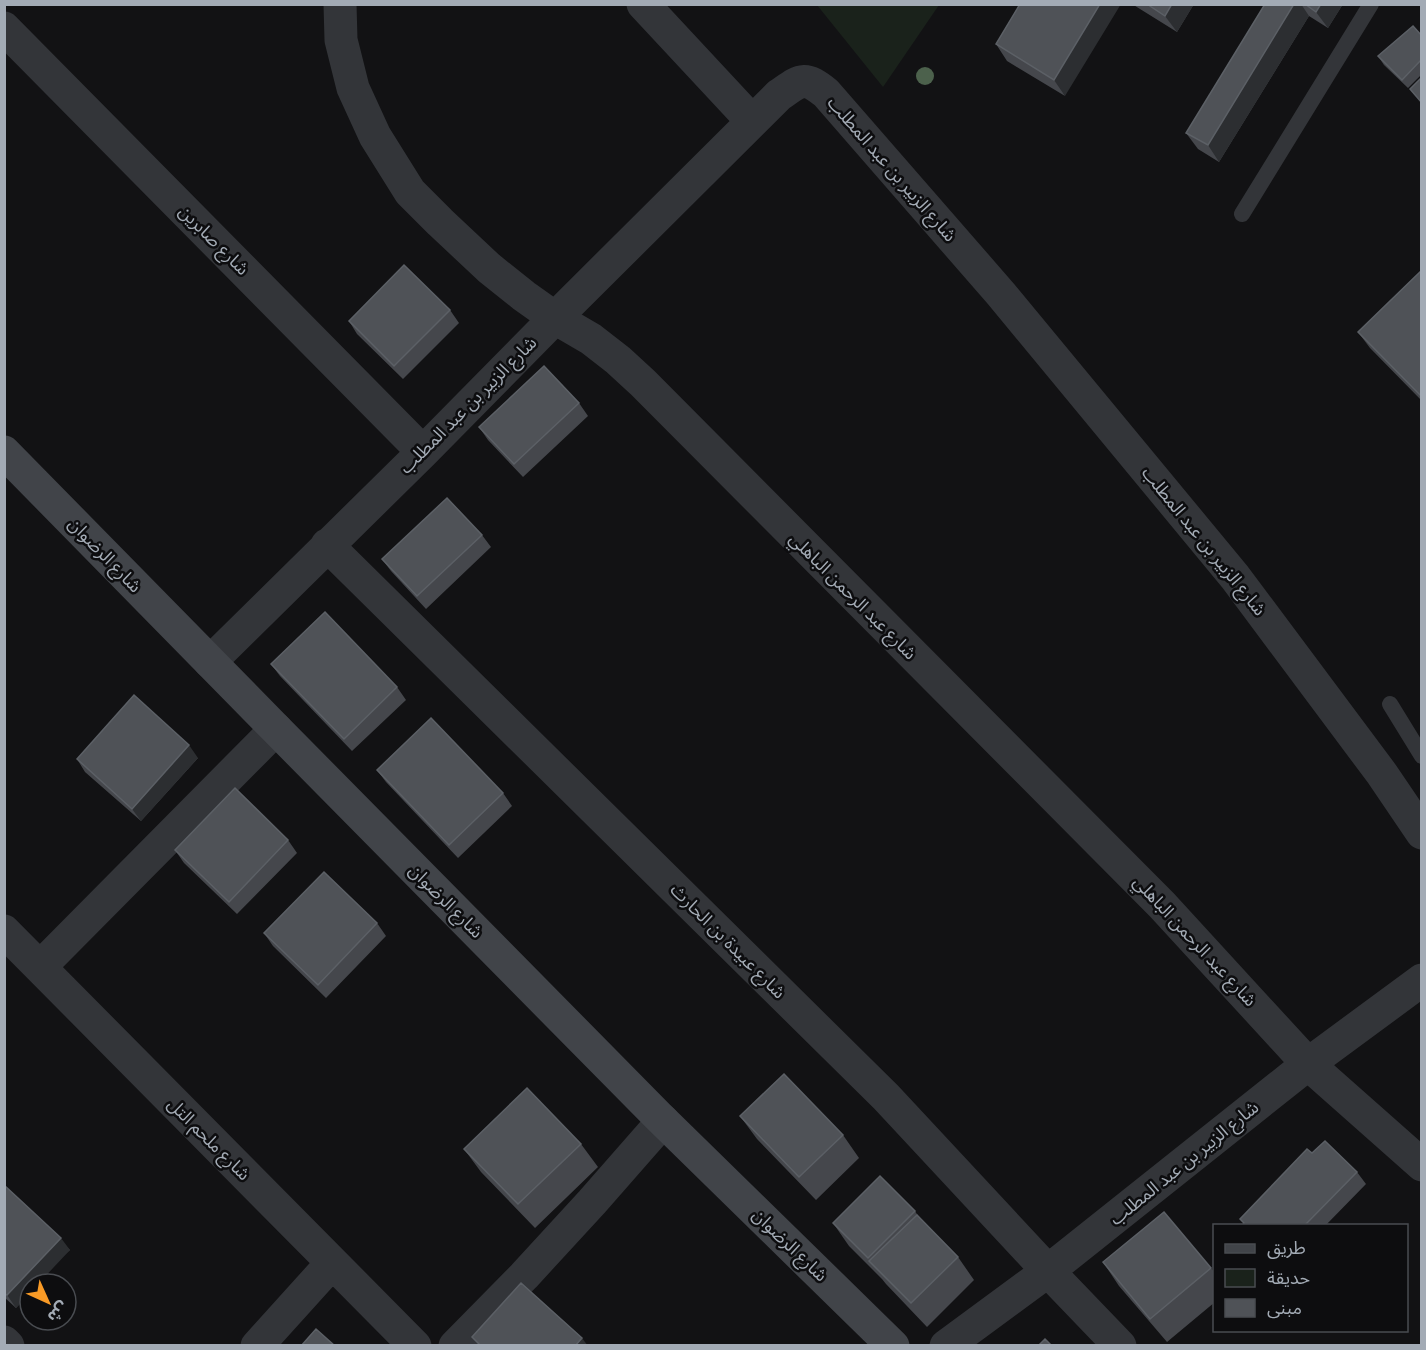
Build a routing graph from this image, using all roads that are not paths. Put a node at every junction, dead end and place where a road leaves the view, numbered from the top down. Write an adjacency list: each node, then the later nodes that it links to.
1 (340, 4): 7 (street, شارع عبد الرحمن الباهلي)
2 (643, 4): 5 (street)
3 (1371, 4): 6 (lane)
4 (4, 28): 9 (street, شارع صابرين)
5 (752, 121): 7 (street, شارع الزبير بن عبد المطلب); 15 (street, شارع الزبير بن عبد المطلب)
6 (1242, 214)
7 (555, 318): 9 (street, شارع الزبير بن عبد المطلب); 19 (street, شارع عبد الرحمن الباهلي)
8 (4, 452): 11 (main road, شارع الرضوان)
9 (423, 452): 10 (street, شارع الزبير بن عبد المطلب)
10 (327, 545): 11 (street, شارع الزبير بن عبد المطلب); 23 (street, شارع عبيدة بن الحارث)
11 (210, 662): 13 (main road, شارع الرضوان)
12 (1390, 704): 14 (lane)
13 (276, 729): 17 (street); 20 (main road, شارع الرضوان)
14 (1422, 756)
15 (1422, 833)
16 (4, 931): 17 (street, شارع ملحم التل)
17 (40, 967): 22 (street, شارع ملحم التل)
18 (1422, 980): 19 (street, شارع الزبير بن عبد المطلب)
19 (1308, 1064): 21 (street, شارع عبد الرحمن الباهلي); 23 (street, شارع الزبير بن عبد المطلب)
20 (663, 1121): 28 (street); 29 (main road, شارع الرضوان)
21 (1422, 1165)
22 (332, 1263): 26 (street); 27 (street, شارع ملحم التل)
23 (1048, 1271): 30 (street, شارع الزبير بن عبد المطلب); 31 (street, شارع عبيدة بن الحارث)
24 (4, 1342): 25 (street)
25 (8, 1346)
26 (257, 1346)
27 (415, 1346)
28 (454, 1346)
29 (893, 1346)
30 (946, 1346)
31 (1120, 1346)

